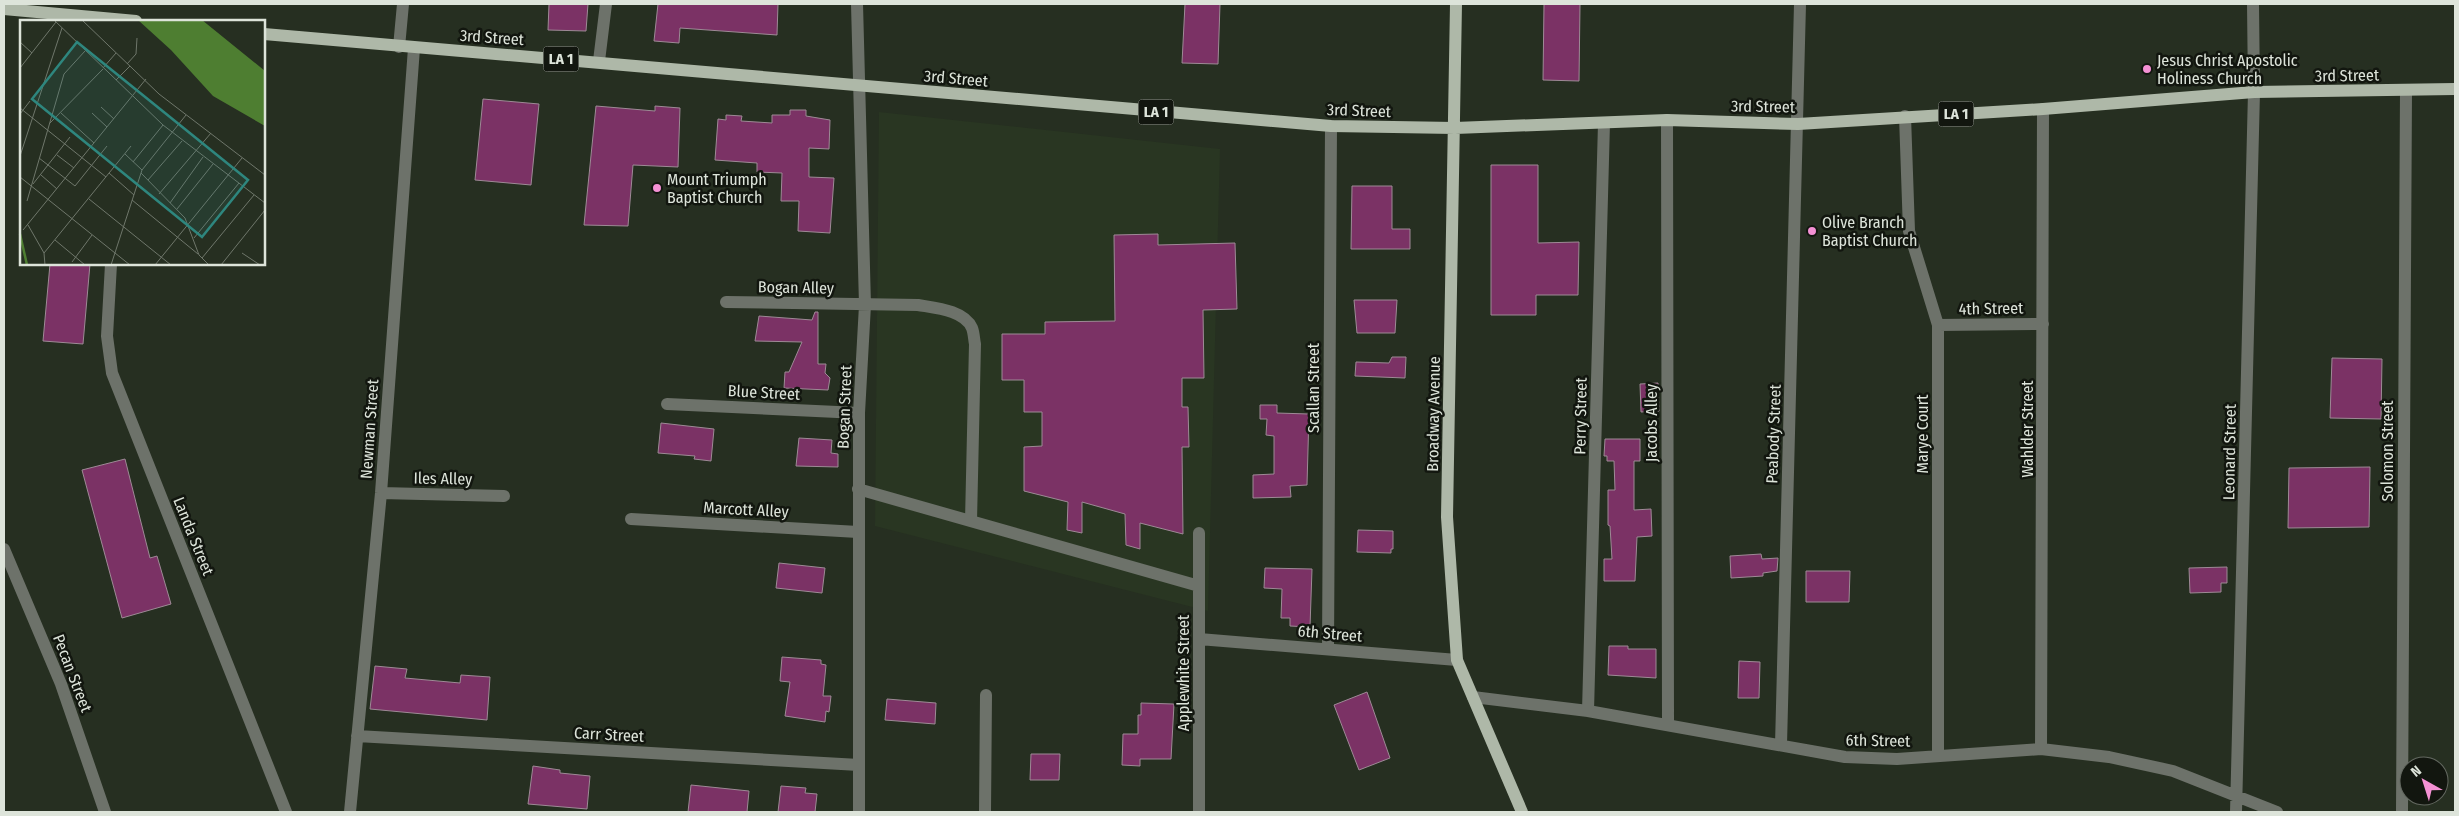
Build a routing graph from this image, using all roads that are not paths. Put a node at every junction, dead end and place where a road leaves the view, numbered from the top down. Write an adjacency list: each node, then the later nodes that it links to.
1 (403, 4): 10 (street)
2 (606, 4): 12 (street)
3 (857, 4): 13 (street, Bogan Street)
4 (1456, 4): 23 (main road, Broadway Avenue)
5 (1800, 4): 21 (street, Peabody Street)
6 (2253, 4): 16 (street, Leonard Street)
7 (4, 9): 8 (main road)
8 (119, 20)
9 (265, 34): 10 (main road, 3rd Street / LA 1)
10 (399, 47): 11 (main road, 3rd Street / LA 1)
11 (414, 48): 12 (main road, 3rd Street / LA 1); 32 (street, Newman Street)
12 (599, 61): 13 (main road, 3rd Street / LA 1)
13 (858, 86): 22 (main road, 3rd Street / LA 1); 26 (street, Bogan Street)
14 (2455, 89): 15 (main road, 3rd Street / LA 1)
15 (2406, 90): 16 (main road, 3rd Street / LA 1); 62 (street, Solomon Street)
16 (2254, 92): 17 (main road, 3rd Street / LA 1); 52 (street, Leonard Street)
17 (2043, 109): 18 (main road, 3rd Street / LA 1); 27 (street, Wahlder Street)
18 (1905, 116): 21 (main road, 3rd Street / LA 1); 28 (street, Marye Court)
19 (1667, 120): 20 (main road, 3rd Street / LA 1); 21 (main road, 3rd Street / LA 1); 46 (street, Jacobs Alley)
20 (1604, 123): 23 (main road, 3rd Street / LA 1); 45 (street, Perry Street)
21 (1798, 124): 48 (street, Peabody Street)
22 (1331, 126): 23 (main road, 3rd Street / LA 1); 41 (street, Scallan Street)
23 (1456, 128): 42 (main road, Broadway Avenue)
24 (111, 265): 54 (street, Landa Street)
25 (726, 302): 26 (street, Bogan Alley)
26 (865, 305): 30 (street, Bogan Street); 35 (street, Bogan Alley)
27 (2043, 324): 28 (street, 4th Street); 49 (street, Wahlder Street)
28 (1938, 325): 50 (street, Marye Court)
29 (667, 404): 30 (street, Blue Street)
30 (859, 413): 31 (street, Bogan Street)
31 (858, 489): 35 (street); 36 (street, Bogan Street)
32 (381, 493): 33 (street, Iles Alley); 47 (street, Newman Street)
33 (504, 496)
34 (631, 519): 36 (street, Marcott Alley)
35 (971, 521): 39 (street)
36 (858, 532): 51 (street, Bogan Street)
37 (1199, 533): 39 (street, Applewhite Street)
38 (4, 549): 53 (street, Pecan Street)
39 (1199, 586): 40 (street, Applewhite Street)
40 (1199, 639): 41 (street, 6th Street); 58 (street, Applewhite Street)
41 (1328, 649): 42 (street, 6th Street)
42 (1457, 660): 44 (main road, Broadway Avenue)
43 (986, 695): 57 (street)
44 (1473, 697): 45 (street, 6th Street); 59 (main road, Broadway Avenue)
45 (1588, 710): 46 (street, 6th Street)
46 (1668, 725): 48 (street, 6th Street)
47 (357, 736): 51 (street, Carr Street); 55 (street, Newman Street)
48 (1781, 745): 50 (street, 6th Street)
49 (2041, 749): 50 (street, 6th Street); 52 (street, 6th Street)
50 (1938, 756)
51 (859, 765): 56 (street, Bogan Street)
52 (2237, 794): 60 (street, Leonard Street); 61 (street, 6th Street)
53 (105, 812)
54 (286, 812)
55 (350, 812)
56 (859, 812)
57 (985, 812)
58 (1199, 812)
59 (1522, 812)
60 (2236, 812)
61 (2277, 812)
62 (2402, 812)

